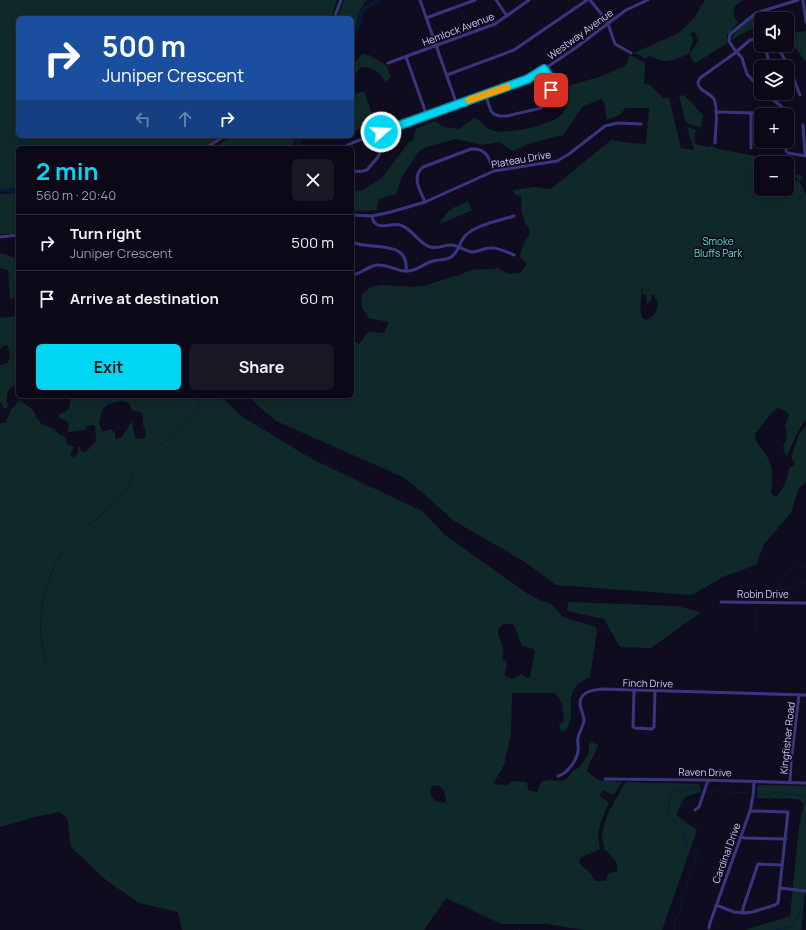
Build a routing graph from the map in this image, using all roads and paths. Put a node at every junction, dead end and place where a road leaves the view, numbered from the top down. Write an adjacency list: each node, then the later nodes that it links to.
1 (341, 0): 10 (street)
2 (420, 0): 12 (street)
3 (475, 0): 12 (street)
4 (496, 0): 11 (street)
5 (529, 0): 11 (street, Hemlock Avenue)
6 (588, 0): 14 (street); 23 (street)
7 (648, 0): 14 (street, Westway Avenue)
8 (798, 0): 17 (street)
9 (803, 0): 13 (street)
10 (335, 16)
11 (507, 16): 16 (street, Hemlock Avenue)
12 (426, 18): 16 (street)
13 (806, 22)
14 (608, 24): 19 (street); 22 (street, Westway Avenue)
15 (754, 39): 17 (street)
16 (436, 46): 20 (street, Hemlock Avenue); 23 (street)
17 (737, 52): 24 (street); 30 (street)
18 (781, 52): 26 (street)
19 (631, 53)
20 (406, 57): 21 (street, Hemlock Avenue); 33 (street)
21 (388, 64)
22 (544, 69): 25 (street, Westway Avenue); 25 (street)
23 (447, 75): 28 (street)
24 (754, 82)
25 (485, 94): 28 (street, Westway Avenue)
26 (800, 95)
27 (774, 100): 29 (street)
28 (457, 105): 33 (street, Westway Avenue)
29 (783, 108)
30 (716, 112): 31 (street); 38 (street)
31 (751, 113): 32 (street); 41 (street)
32 (754, 113)
33 (427, 116): 36 (street, Westway Avenue)
34 (641, 124): 44 (street, Plateau Drive)
35 (803, 125): 43 (street)
36 (381, 132): 40 (street, Westway Avenue); 45 (street)
37 (222, 138): 39 (street)
38 (715, 143)
39 (208, 146)
40 (345, 146)
41 (751, 148)
42 (786, 148): 43 (street)
43 (806, 155)
44 (494, 171): 46 (street, Plateau Drive); 46 (street)
45 (354, 172)
46 (425, 202): 48 (street, Plateau Drive)
47 (354, 215): 48 (street, Plateau Drive)
48 (372, 216): 53 (street)
49 (514, 216): 53 (street)
50 (16, 235): 51 (street)
51 (0, 237)
52 (354, 242): 55 (street)
53 (458, 248): 54 (street); 55 (street)
54 (514, 255)
55 (406, 271): 56 (street)
56 (354, 275)
57 (721, 602): 58 (street, Robin Drive)
58 (806, 603)
59 (634, 691): 60 (street, Finch Drive); 60 (street); 63 (street, Finch Drive)
60 (654, 691): 61 (street, Finch Drive)
61 (799, 695): 62 (street, Finch Drive); 67 (street, Kingfisher Road)
62 (806, 695)
63 (558, 776)
64 (605, 779): 65 (street, Raven Drive)
65 (708, 780): 66 (street, Raven Drive); 69 (street)
66 (754, 782): 67 (street, Raven Drive); 70 (street, Cardinal Drive)
67 (790, 783): 68 (street, Raven Drive)
68 (806, 784)
69 (695, 810)
70 (750, 811): 71 (street, Cardinal Drive); 72 (street)
71 (740, 837): 72 (street); 76 (street, Cardinal Drive)
72 (786, 839): 73 (street)
73 (782, 865): 74 (street); 77 (street)
74 (780, 888): 75 (street); 77 (street)
75 (806, 890)
76 (716, 905): 77 (street); 78 (street, Cardinal Drive)
77 (743, 913)
78 (709, 928)

